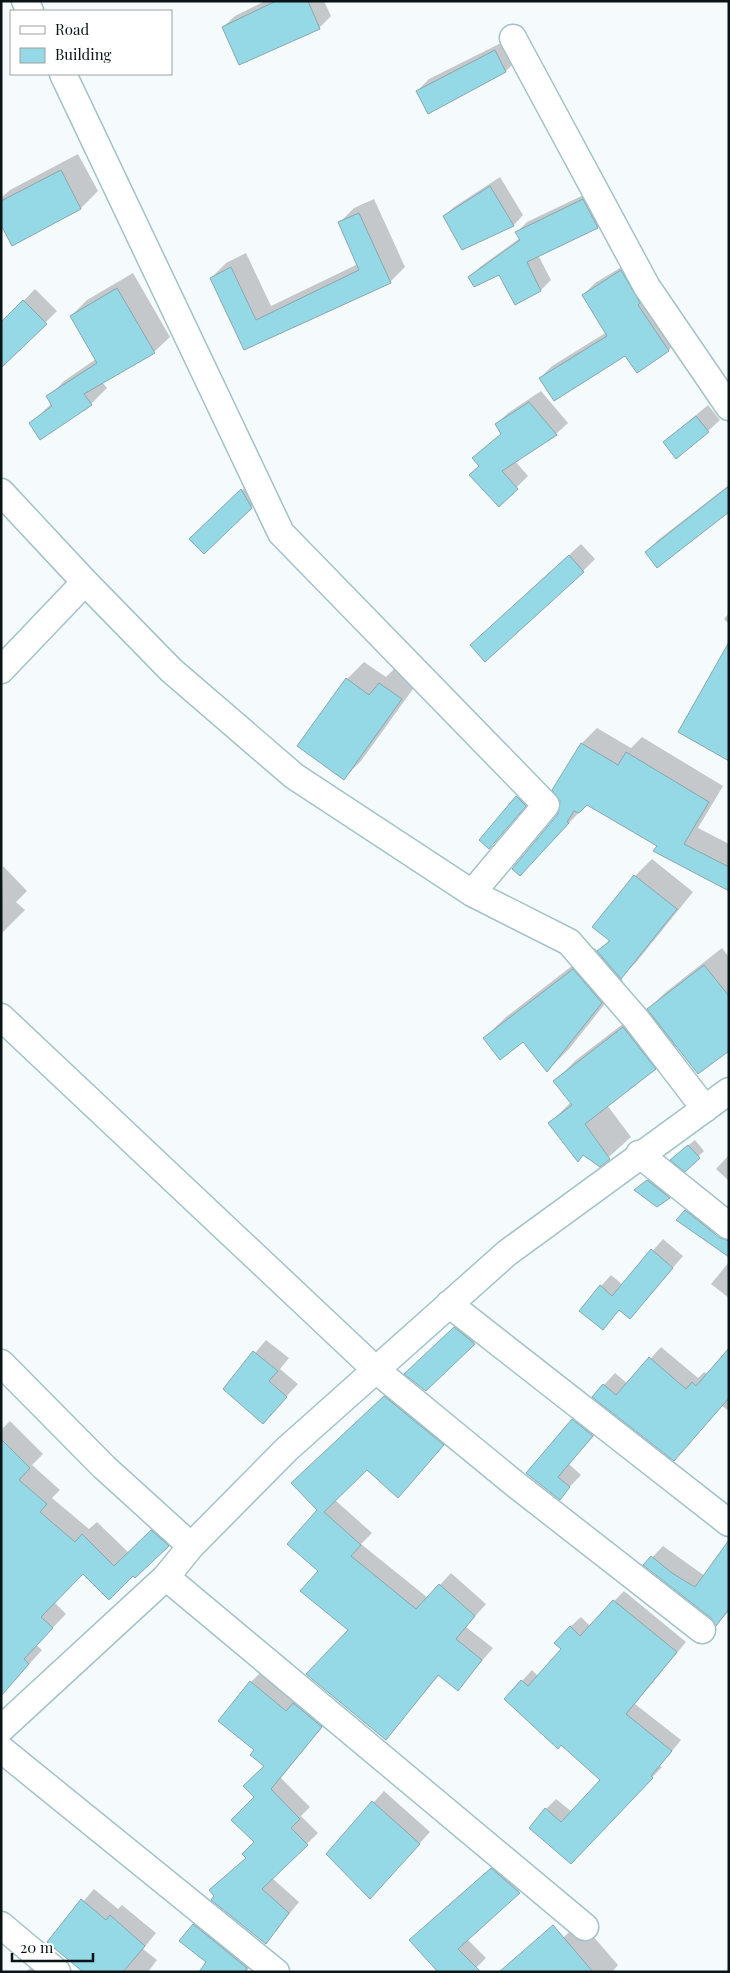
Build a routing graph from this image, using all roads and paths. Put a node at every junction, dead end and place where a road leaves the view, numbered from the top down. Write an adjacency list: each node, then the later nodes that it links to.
1 (513, 38): 3 (street)
2 (63, 75): 7 (street)
3 (729, 407)
4 (1, 492): 5 (street)
5 (85, 582): 6 (street); 7 (street)
6 (1, 670)
7 (472, 893): 10 (street)
8 (1, 1018): 15 (street)
9 (729, 1092): 10 (street)
10 (705, 1109): 11 (street)
11 (639, 1154): 12 (street); 13 (street)
12 (729, 1226)
13 (449, 1304): 15 (street); 16 (street)
14 (1, 1363): 17 (street)
15 (376, 1370): 17 (street); 19 (street)
16 (729, 1523)
17 (190, 1546): 18 (street)
18 (166, 1577): 20 (street); 23 (street)
19 (702, 1630)
20 (1, 1729)
21 (1, 1749): 25 (street)
22 (1, 1925): 24 (street)
23 (584, 1926)
24 (57, 1972)
25 (276, 1972)

